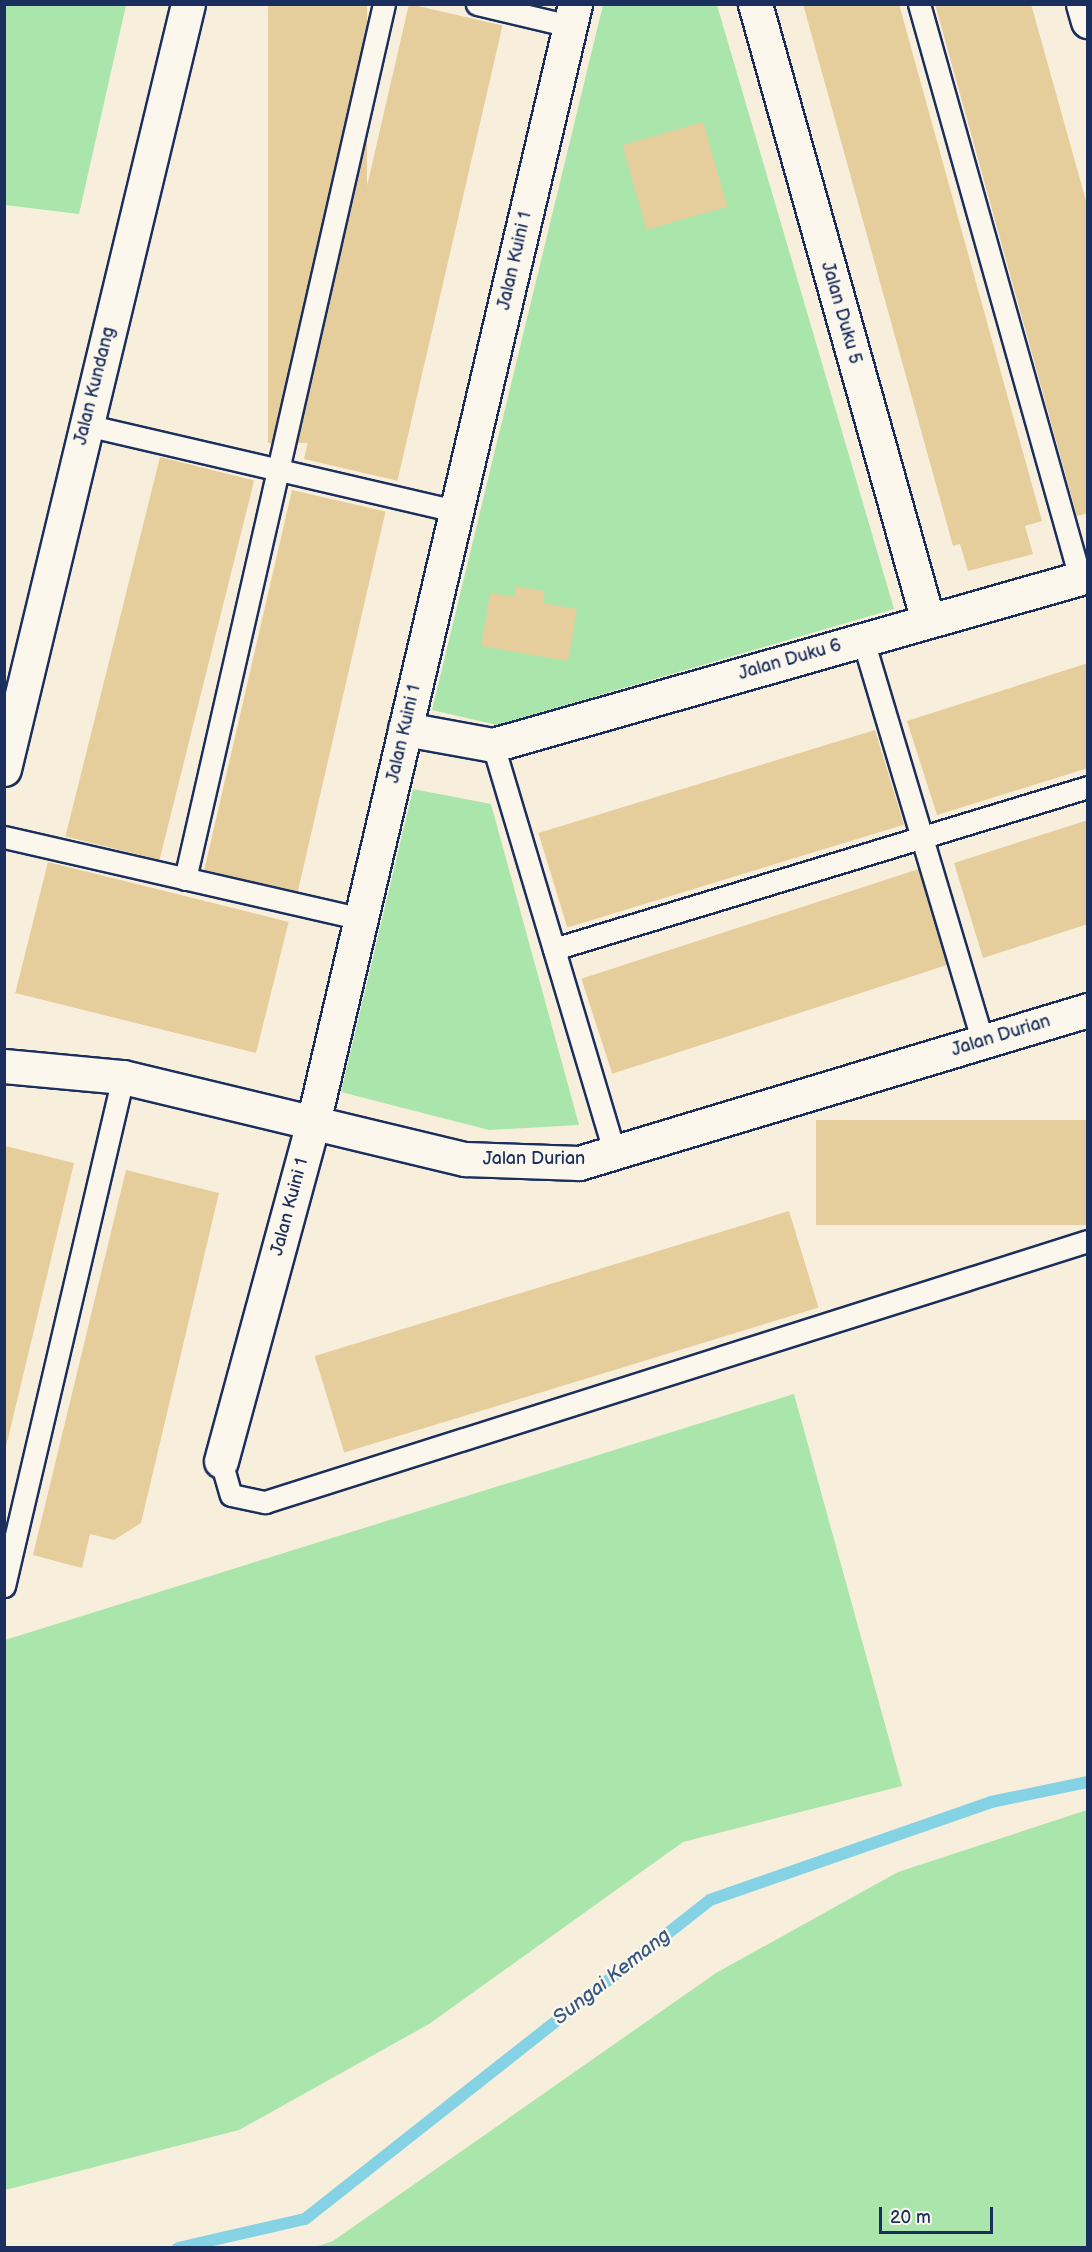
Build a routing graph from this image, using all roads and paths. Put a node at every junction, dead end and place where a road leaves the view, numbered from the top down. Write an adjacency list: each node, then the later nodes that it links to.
1 (188, 4): 9 (street, Jalan Kundang)
2 (384, 4): 10 (lane)
3 (477, 4): 7 (lane)
4 (755, 4): 13 (street, Jalan Duku 5)
5 (919, 4): 12 (lane)
6 (1083, 4): 8 (street)
7 (572, 15): 11 (street, Jalan Kuini 1)
8 (1088, 21)
9 (86, 426): 10 (lane); 17 (street, Jalan Kundang)
10 (279, 470): 11 (lane); 21 (lane)
11 (456, 511): 15 (street, Jalan Kuini 1)
12 (1084, 577): 13 (street, Jalan Duku 6)
13 (928, 621): 14 (street, Jalan Duku 6)
14 (863, 640): 16 (street, Jalan Duku 6); 20 (lane)
15 (405, 729): 16 (street); 22 (street, Jalan Kuini 1)
16 (493, 745): 23 (lane)
17 (4, 769)
18 (1088, 787): 20 (lane)
19 (4, 837): 21 (lane)
20 (922, 837): 23 (lane); 25 (lane)
21 (185, 879): 22 (lane)
22 (361, 919): 28 (street, Jalan Kuini 1)
23 (554, 949): 29 (lane)
24 (1088, 1010): 25 (street, Jalan Durian)
25 (983, 1042): 29 (street, Jalan Durian)
26 (4, 1066): 27 (street, Jalan Durian)
27 (123, 1077): 28 (street, Jalan Durian); 32 (lane)
28 (313, 1123): 29 (street, Jalan Durian); 31 (street, Jalan Kuini 1)
29 (615, 1154)
30 (1088, 1241): 31 (lane)
31 (221, 1461)
32 (4, 1586)

